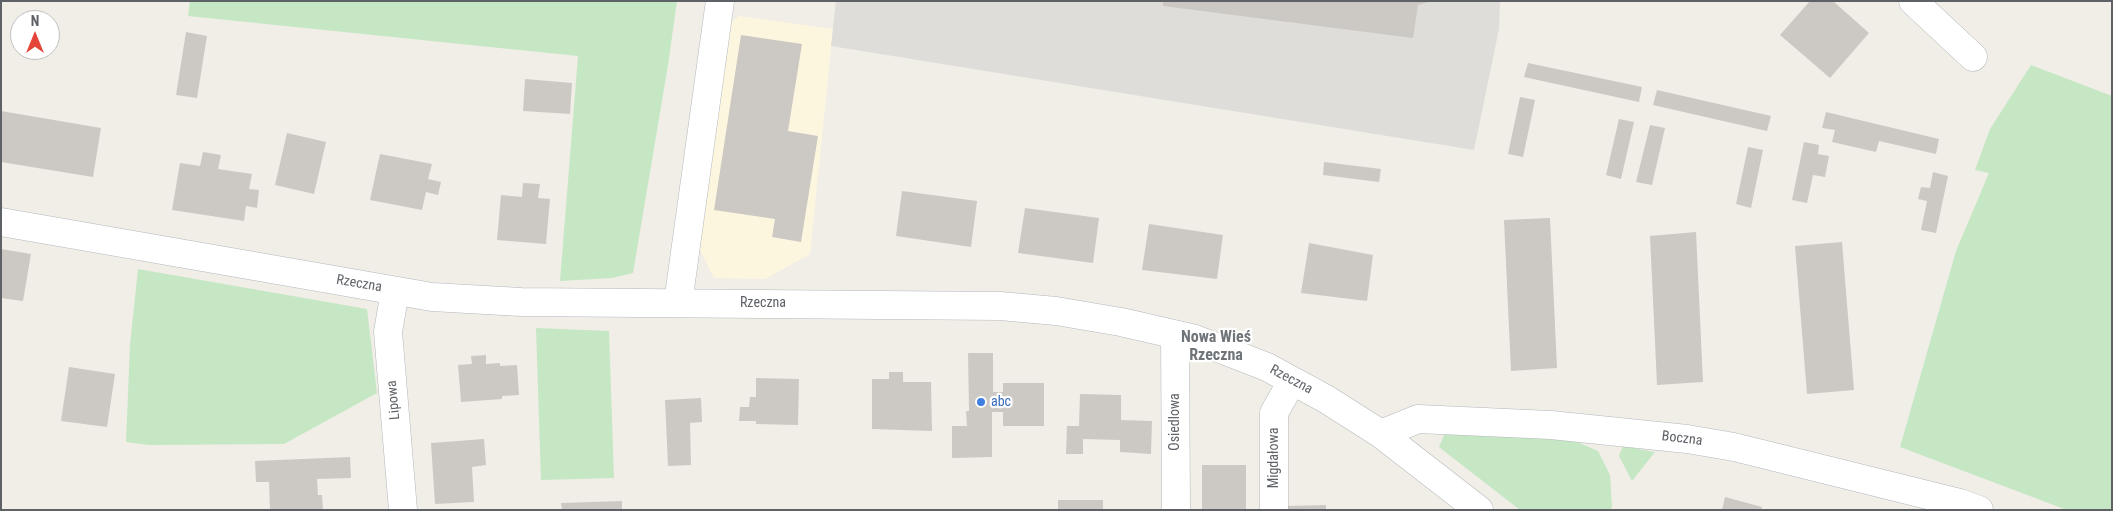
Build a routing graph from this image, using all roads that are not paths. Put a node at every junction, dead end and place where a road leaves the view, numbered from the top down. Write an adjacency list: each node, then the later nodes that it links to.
1 (720, 1): 6 (street)
2 (1913, 1): 3 (street)
3 (1973, 57)
4 (1, 222): 5 (street, Rzeczna)
5 (395, 291): 6 (street, Rzeczna); 10 (street, Lipowa)
6 (678, 303): 7 (street, Rzeczna)
7 (1175, 335): 8 (street, Rzeczna); 11 (street, Osiedlowa)
8 (1292, 381): 9 (street, Rzeczna); 12 (street, Migdałowa)
9 (1381, 434): 13 (street, Rzeczna); 14 (street, Boczna)
10 (403, 510)
11 (1176, 510)
12 (1274, 510)
13 (1479, 510)
14 (1979, 510)

